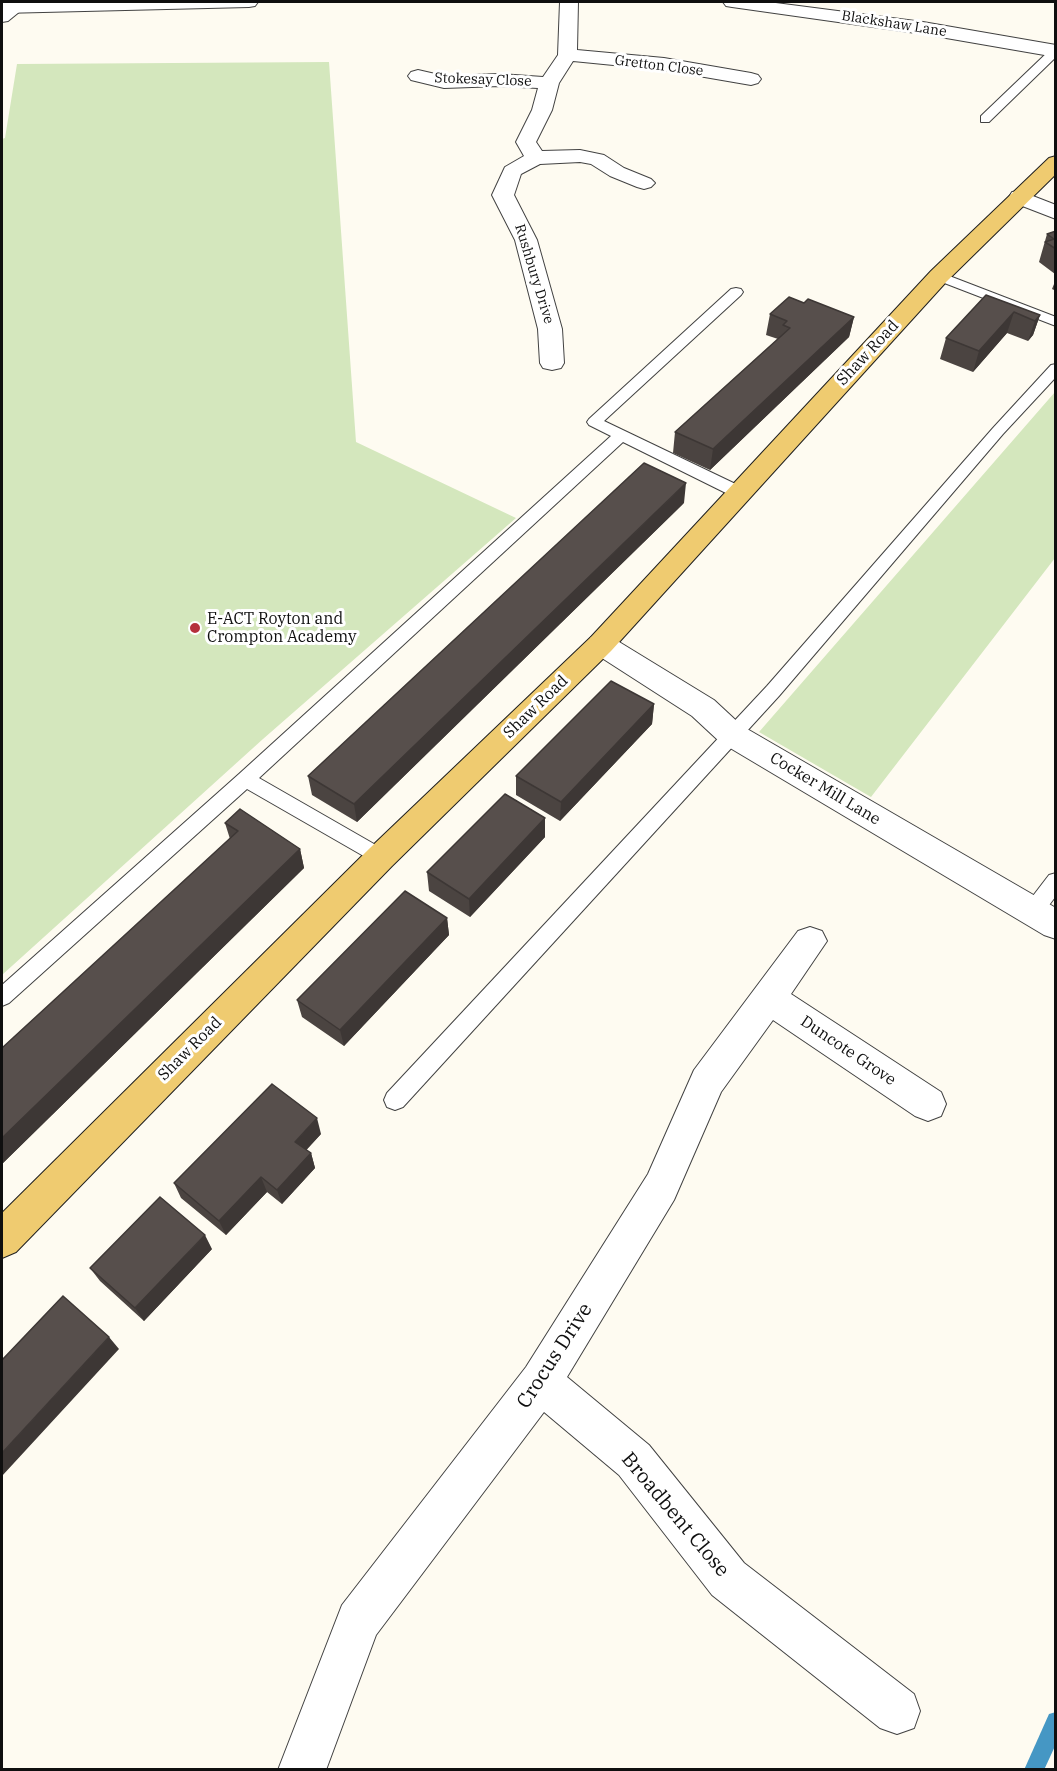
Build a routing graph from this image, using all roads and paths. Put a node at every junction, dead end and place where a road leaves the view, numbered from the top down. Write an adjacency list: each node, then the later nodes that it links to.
1 (249, 2): 4 (street)
2 (569, 2): 6 (street)
3 (732, 2): 5 (street, Blackshaw Lane)
4 (6, 11)
5 (1055, 51): 10 (lane)
6 (567, 55): 8 (street, Gretton Close); 9 (street)
7 (418, 76): 9 (street, Stokesay Close)
8 (751, 79)
9 (549, 82): 11 (street)
10 (985, 119)
11 (536, 158): 13 (street); 19 (street, Rushbury Drive)
12 (1056, 162): 14 (main road, Shaw Road)
13 (644, 183)
14 (1020, 197): 15 (street); 16 (main road, Shaw Road)
15 (1056, 213)
16 (939, 276): 18 (lane); 22 (main road, Shaw Road)
17 (736, 292): 21 (lane)
18 (1056, 322)
19 (552, 363)
20 (1056, 368): 24 (lane)
21 (622, 435): 22 (lane); 25 (lane)
22 (740, 493): 23 (main road, Shaw Road)
23 (601, 644): 24 (street, Cocker Mill Lane); 26 (main road, Shaw Road)
24 (731, 734): 28 (street, Cocker Mill Lane); 32 (lane)
25 (246, 779): 26 (lane); 30 (lane)
26 (381, 857): 34 (main road, Shaw Road)
27 (1056, 882): 28 (lane)
28 (1044, 919)
29 (810, 941): 31 (street, Crocus Drive)
30 (2, 997)
31 (769, 998): 33 (street, Duncote Grove); 35 (street, Crocus Drive)
32 (395, 1100)
33 (927, 1104)
34 (2, 1239)
35 (541, 1382): 36 (street, Broadbent Close); 37 (street, Crocus Drive)
36 (897, 1711)
37 (302, 1770)

